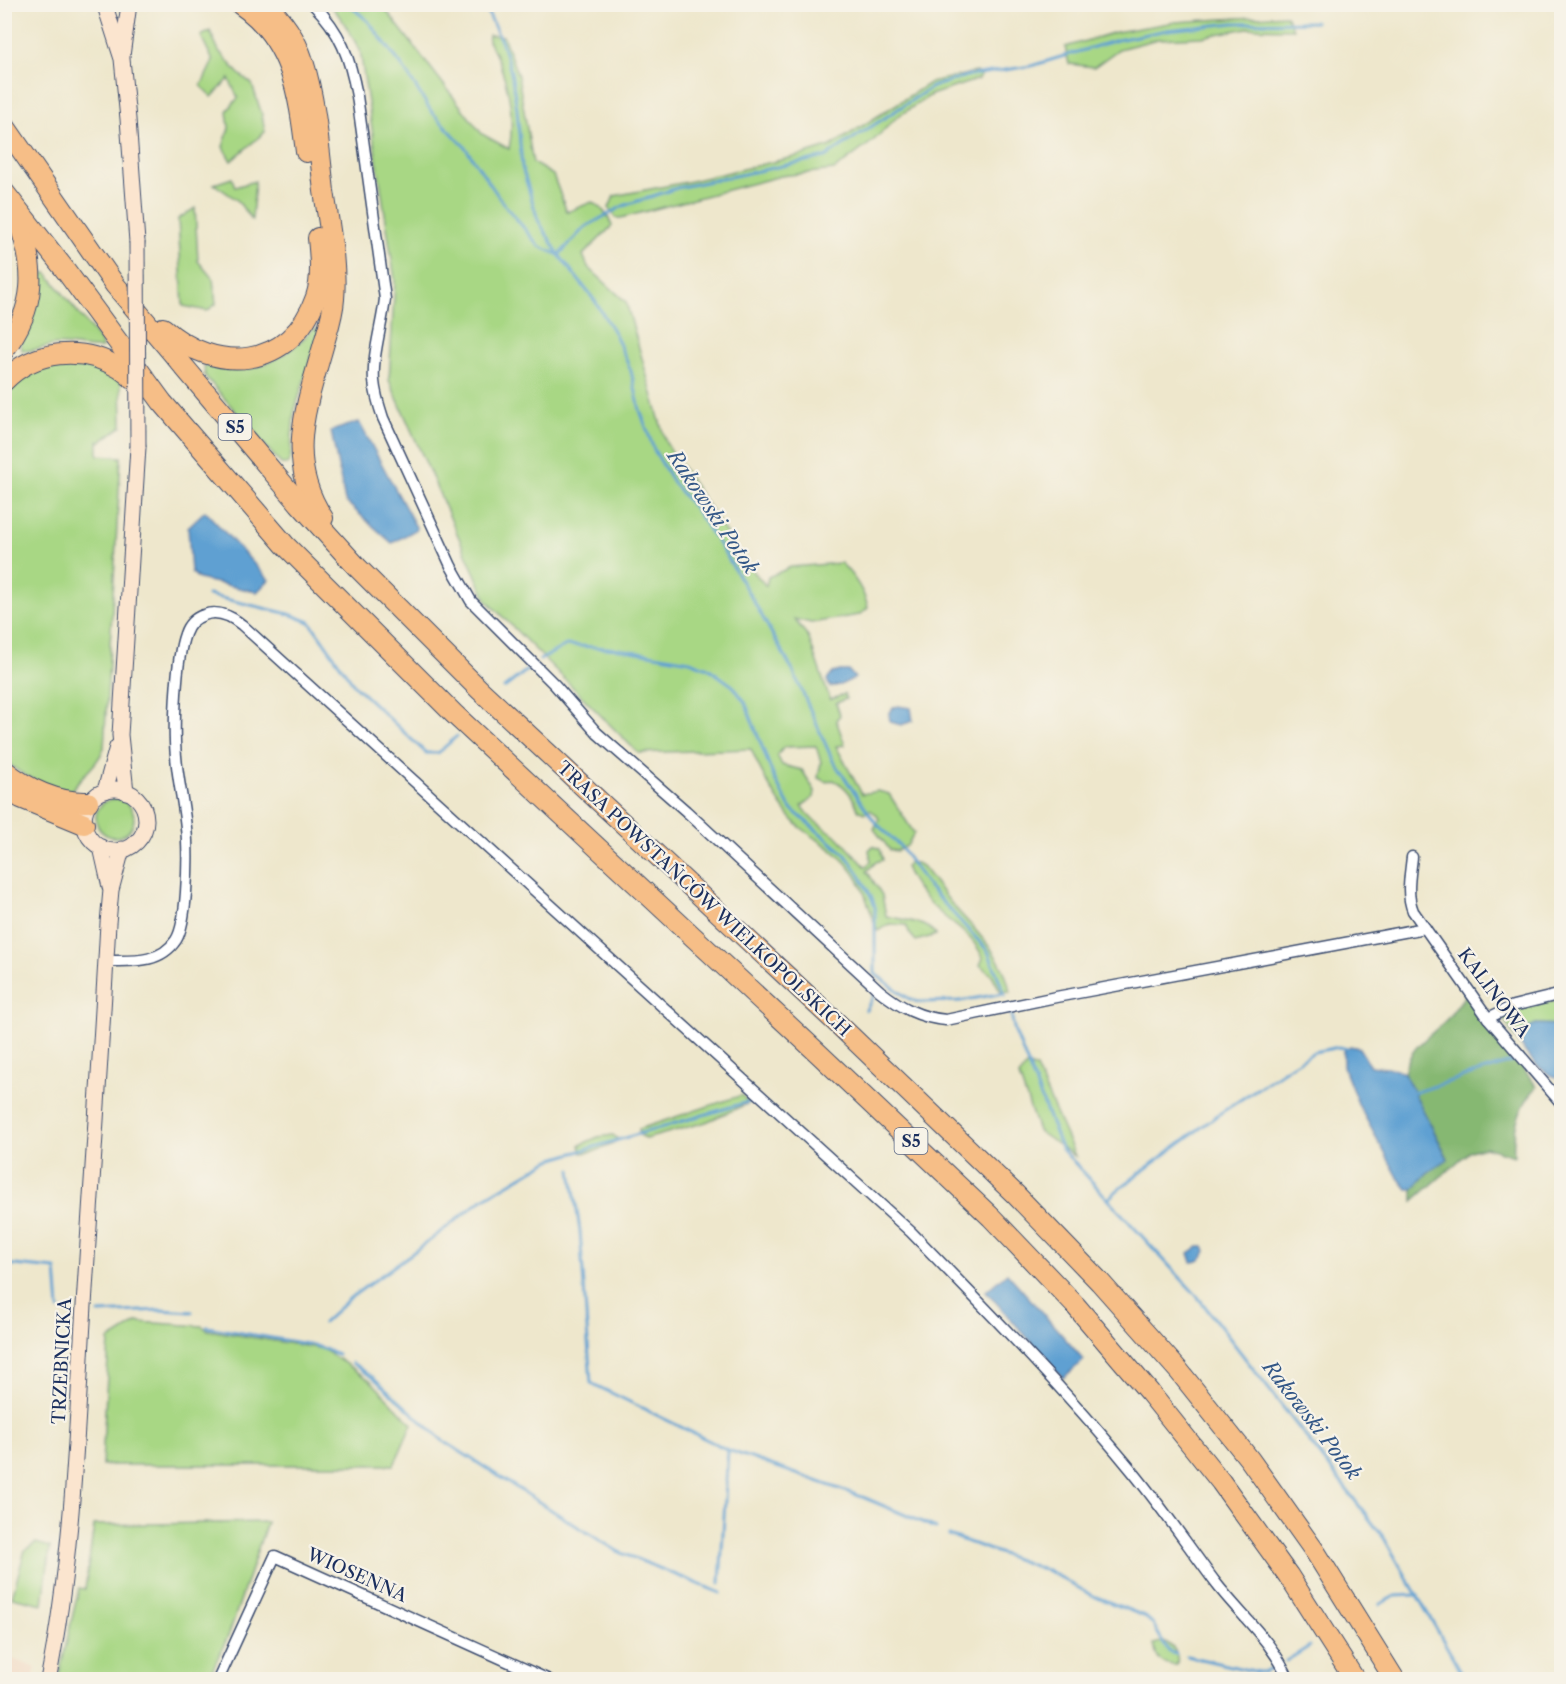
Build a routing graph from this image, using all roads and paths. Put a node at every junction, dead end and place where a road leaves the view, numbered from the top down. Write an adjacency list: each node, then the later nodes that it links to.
1 (128, 4): 5 (main road); 6 (main road)
2 (240, 4): 9 (highway)
3 (265, 4): 13 (highway)
4 (313, 4): 25 (street)
5 (101, 7): 6 (main road)
6 (122, 59): 14 (main road, bridge)
7 (4, 124): 9 (highway, TRASA POWSTAŃCÓW WIELKOPOLSKICH / S5)
8 (7, 196): 10 (highway); 12 (highway, TRASA POWSTAŃCÓW WIELKOPOLSKICH / S5)
9 (116, 285): 13 (highway, TRASA POWSTAŃCÓW WIELKOPOLSKICH / S5)
10 (4, 350)
11 (4, 381): 12 (highway)
12 (162, 402): 34 (highway, TRASA POWSTAŃCÓW WIELKOPOLSKICH / S5)
13 (357, 567): 35 (highway, TRASA POWSTAŃCÓW WIELKOPOLSKICH / S5)
14 (120, 735): 17 (main road); 18 (main road)
15 (4, 770): 19 (highway)
16 (4, 787): 20 (highway)
17 (105, 791): 18 (main road); 19 (main road)
18 (126, 792): 22 (main road)
19 (88, 802): 20 (main road)
20 (84, 824): 21 (main road)
21 (101, 847): 22 (main road); 24 (main road)
22 (122, 849): 24 (main road)
23 (1412, 857): 25 (street, KALINOWA)
24 (111, 890): 26 (main road, TRZEBNICKA)
25 (1425, 928): 28 (street, KALINOWA)
26 (106, 960): 30 (main road, TRZEBNICKA); 33 (street)
27 (1562, 994): 28 (street)
28 (1488, 1018): 29 (street, KALINOWA)
29 (1562, 1104)
30 (48, 1680)
31 (218, 1680): 32 (street, WIOSENNA)
32 (549, 1680)
33 (1289, 1680)
34 (1355, 1680)
35 (1395, 1680)

